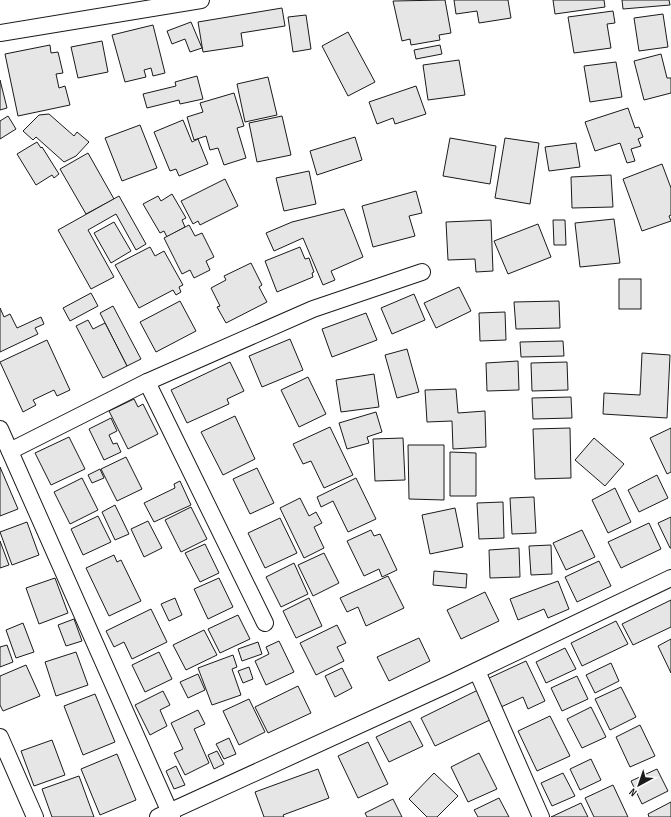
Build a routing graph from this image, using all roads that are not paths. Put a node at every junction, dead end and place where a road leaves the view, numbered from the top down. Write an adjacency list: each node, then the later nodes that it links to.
1 (201, 0): 2 (street)
2 (162, 3): 3 (street)
3 (0, 33)
4 (422, 272): 5 (street)
5 (147, 382): 7 (street); 9 (street)
6 (0, 429): 7 (street)
7 (10, 451): 12 (street)
8 (671, 578): 10 (street)
9 (265, 623)
10 (477, 671): 12 (street); 14 (street)
11 (0, 737): 13 (street)
12 (167, 815)
13 (35, 817)
14 (541, 817)

